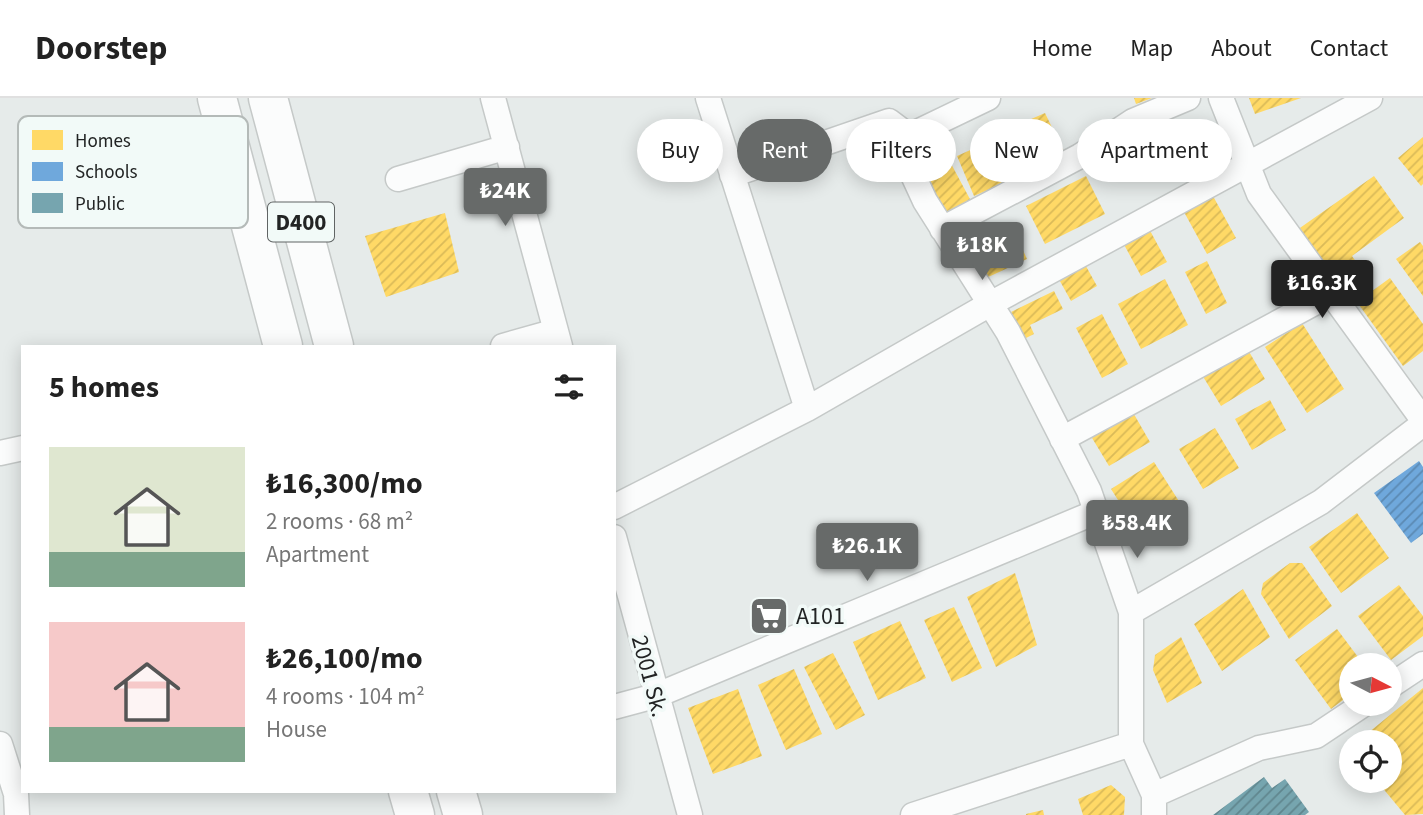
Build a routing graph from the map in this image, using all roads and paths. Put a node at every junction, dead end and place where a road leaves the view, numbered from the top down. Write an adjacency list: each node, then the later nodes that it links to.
1 (217, 98): 9 (highway, D400)
2 (268, 98): 23 (highway, D400)
3 (493, 98): 12 (street)
4 (708, 98): 14 (street)
5 (1188, 98): 18 (street)
6 (1220, 98): 13 (street)
7 (1370, 98): 13 (street)
8 (985, 99): 10 (street)
9 (222, 116)
10 (944, 119)
11 (846, 136): 14 (street)
12 (507, 147): 15 (street); 21 (street)
13 (1246, 163): 19 (street); 20 (street)
14 (732, 175): 25 (street)
15 (398, 178)
16 (917, 182): 18 (street)
17 (248, 213): 22 (highway, D400)
18 (942, 229): 20 (street)
19 (1331, 294): 26 (street); 27 (street)
20 (990, 304): 25 (street); 27 (street)
21 (558, 339): 24 (street)
22 (284, 345)
23 (334, 345)
24 (511, 345)
25 (807, 409): 30 (street)
26 (1423, 422): 33 (street)
27 (1062, 439): 31 (street)
28 (21, 448): 29 (street)
29 (0, 453)
30 (616, 506)
31 (1096, 512): 33 (street); 36 (street)
32 (616, 545): 36 (street, 2001 Sk.)
33 (1131, 612): 40 (street)
34 (1423, 664): 35 (street)
35 (1402, 679)
36 (655, 696): 37 (street); 47 (street, 2001 Sk.)
37 (616, 706)
38 (1346, 716): 43 (street)
39 (0, 744): 44 (street)
40 (1131, 744): 43 (street); 48 (street)
41 (409, 793): 45 (highway)
42 (457, 793): 46 (highway)
43 (1154, 805)
44 (17, 815)
45 (415, 815)
46 (463, 815)
47 (690, 815)
48 (913, 815)

